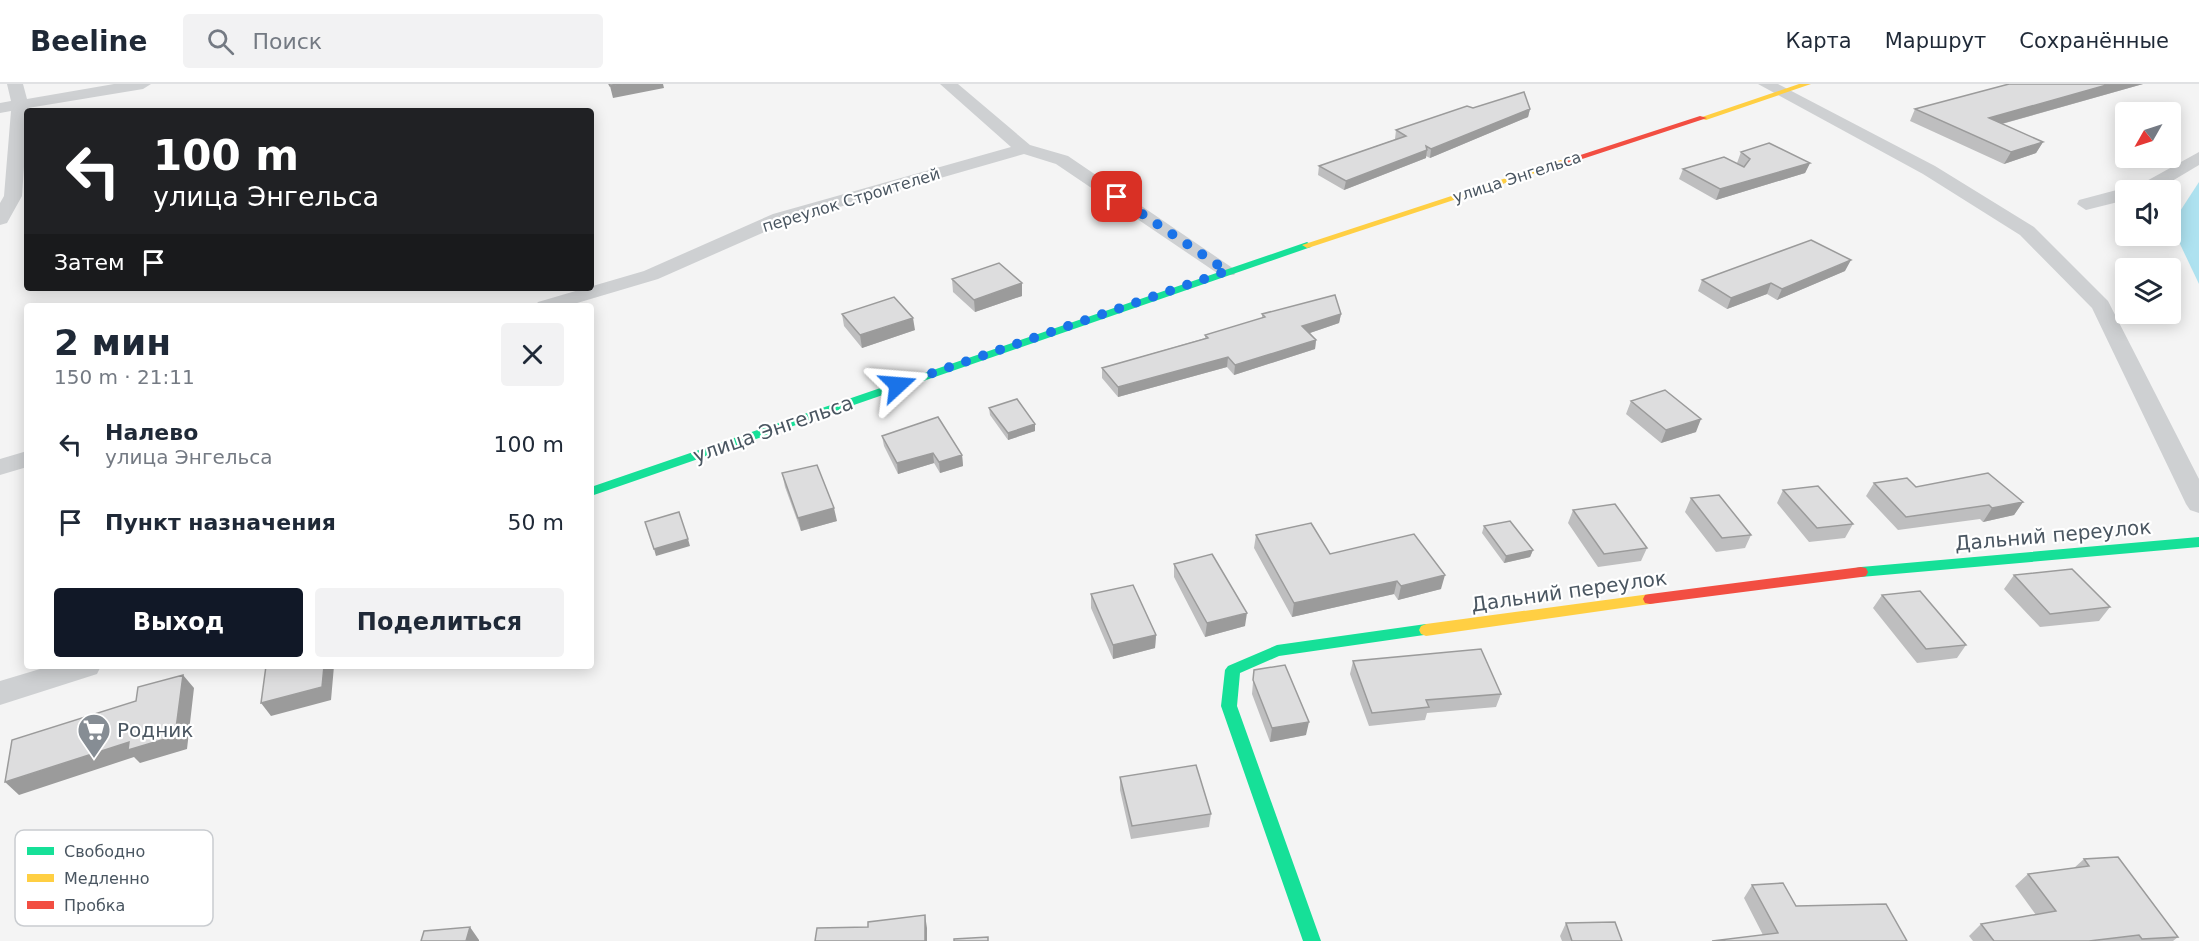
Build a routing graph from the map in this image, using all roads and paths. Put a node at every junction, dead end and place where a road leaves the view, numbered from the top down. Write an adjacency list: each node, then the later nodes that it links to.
1 (15, 84): 6 (street)
2 (143, 84): 6 (street)
3 (948, 84): 8 (street)
4 (1807, 84): 5 (street, улица Энгельса)
5 (1773, 88): 14 (street, улица Энгельса); 19 (street)
6 (20, 105): 7 (street); 13 (street)
7 (0, 108)
8 (1024, 149): 14 (street); 15 (street, переулок Строителей)
9 (2199, 157): 10 (street)
10 (2161, 180)
11 (2115, 197): 12 (street)
12 (2086, 204)
13 (0, 219)
14 (1227, 271): 18 (street, улица Энгельса)
15 (554, 303)
16 (24, 460): 17 (street)
17 (0, 467)
18 (594, 491)
19 (2199, 504)
20 (2199, 542): 23 (street, Дальний переулок)
21 (77, 669): 22 (street)
22 (0, 693)
23 (1312, 941)

